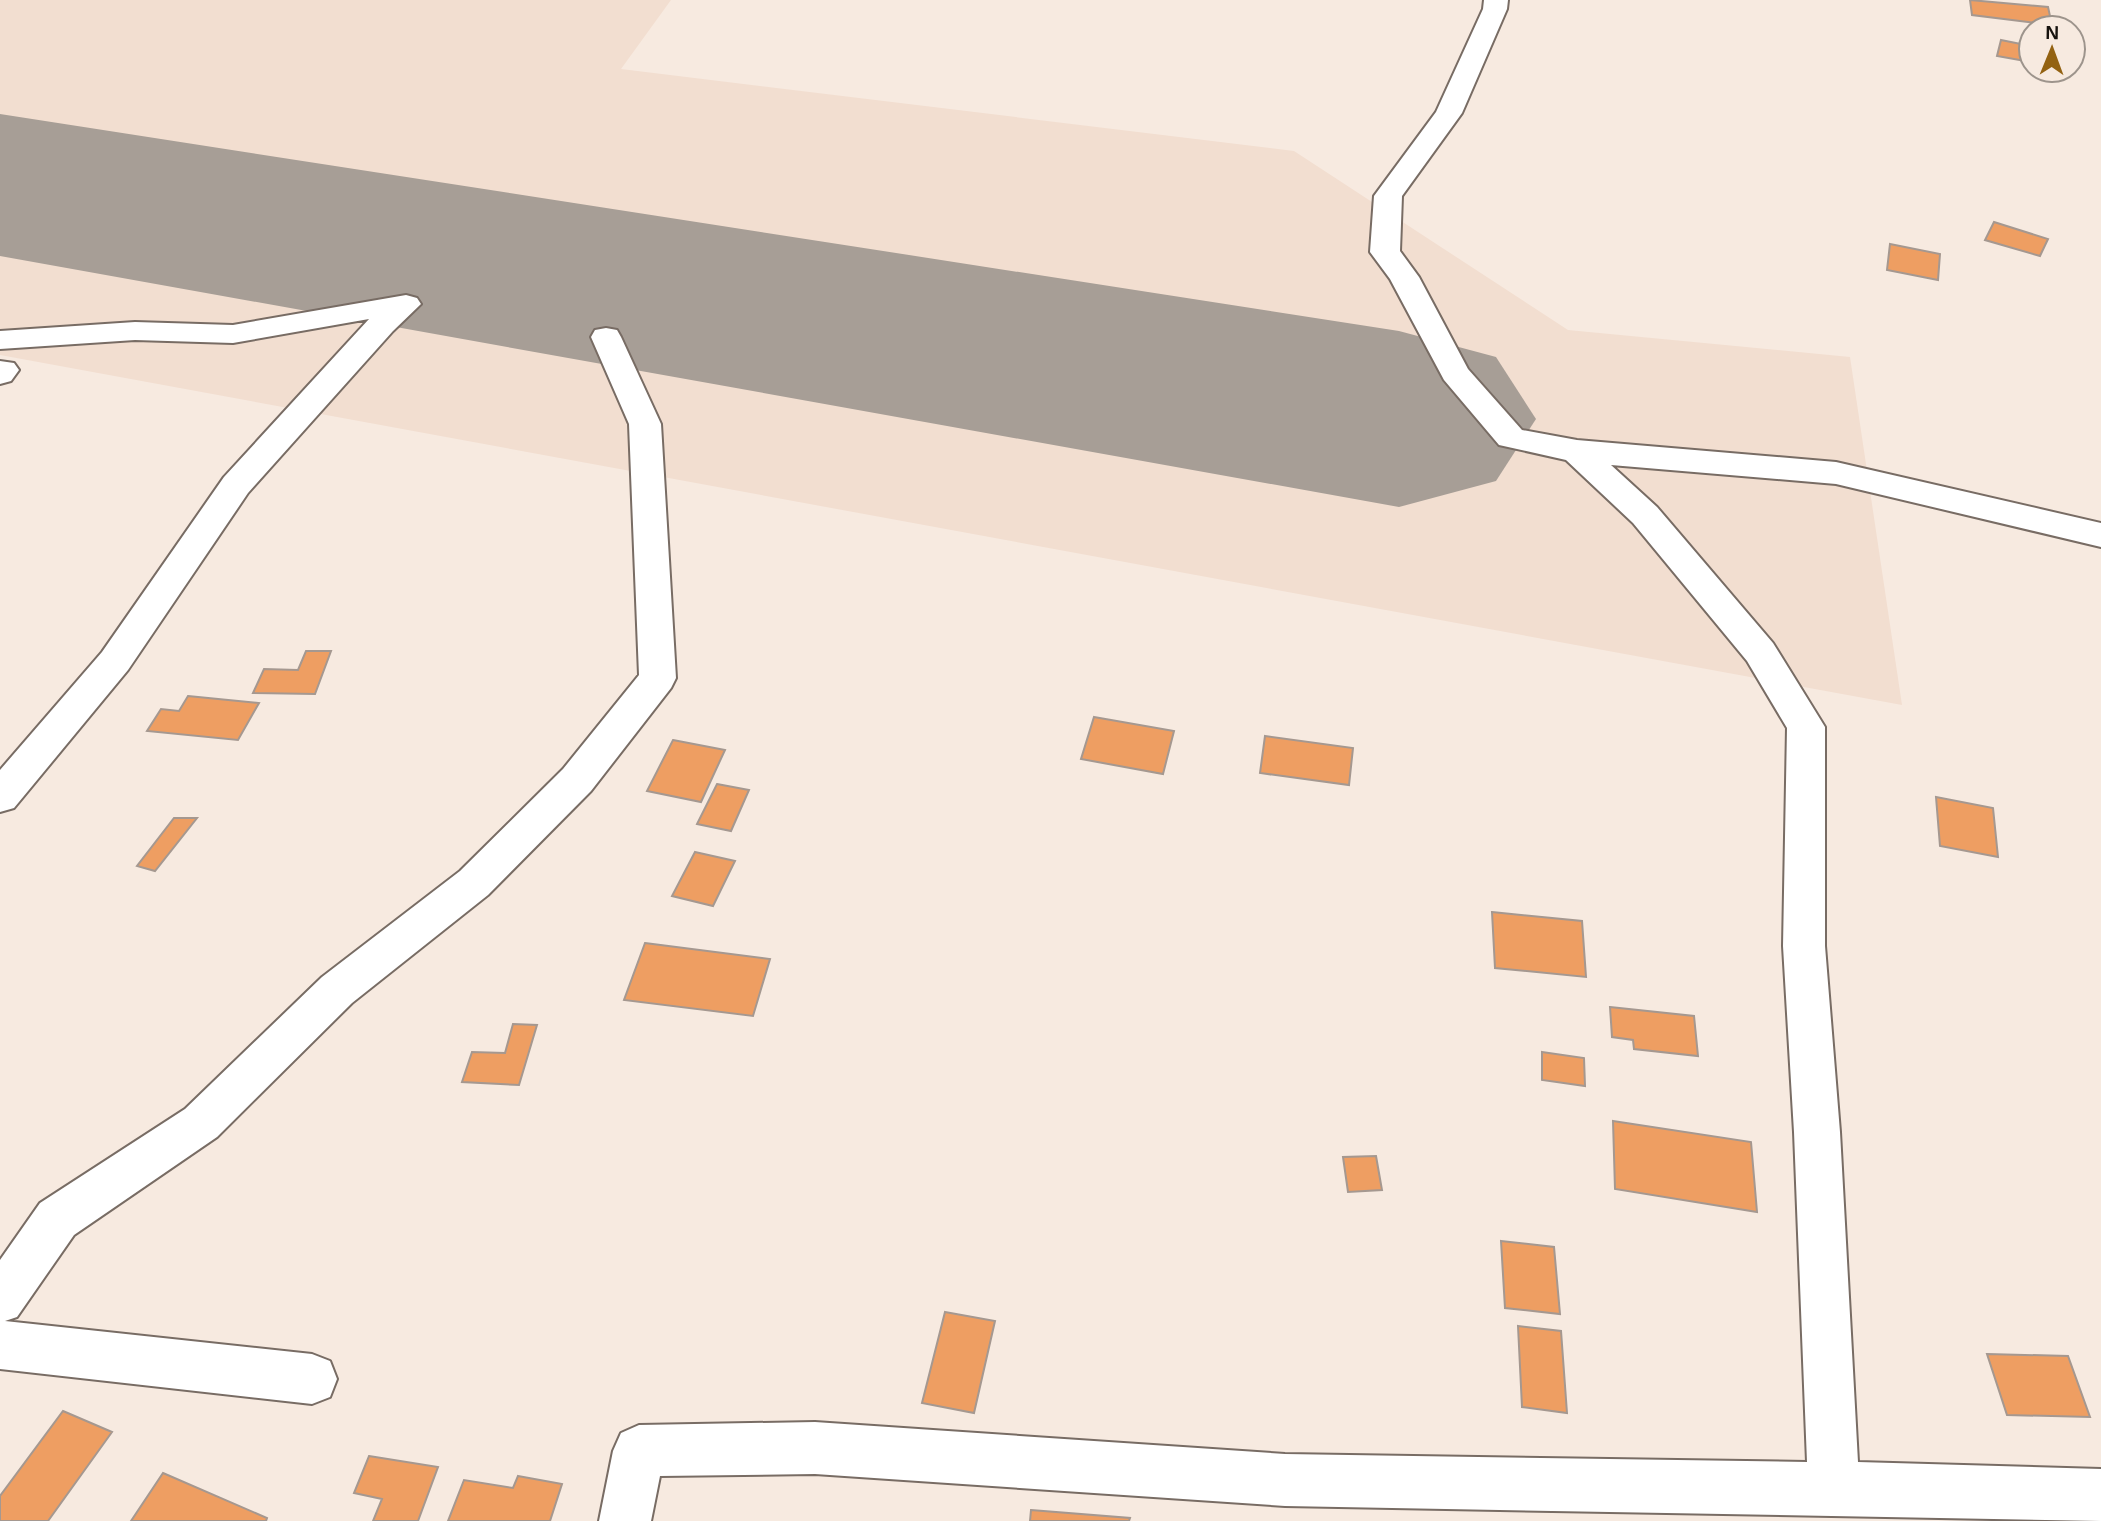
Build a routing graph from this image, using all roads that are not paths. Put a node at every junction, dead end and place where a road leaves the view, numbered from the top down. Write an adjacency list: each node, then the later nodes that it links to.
1 (1496, 0): 4 (street)
2 (606, 337): 7 (street)
3 (1, 361): 6 (street)
4 (1577, 451): 5 (street); 10 (street)
5 (2101, 535)
6 (0, 797)
7 (0, 1300)
8 (0, 1345): 9 (street)
9 (312, 1379)
10 (1834, 1489): 11 (street); 12 (street)
11 (2101, 1495)
12 (625, 1521)

